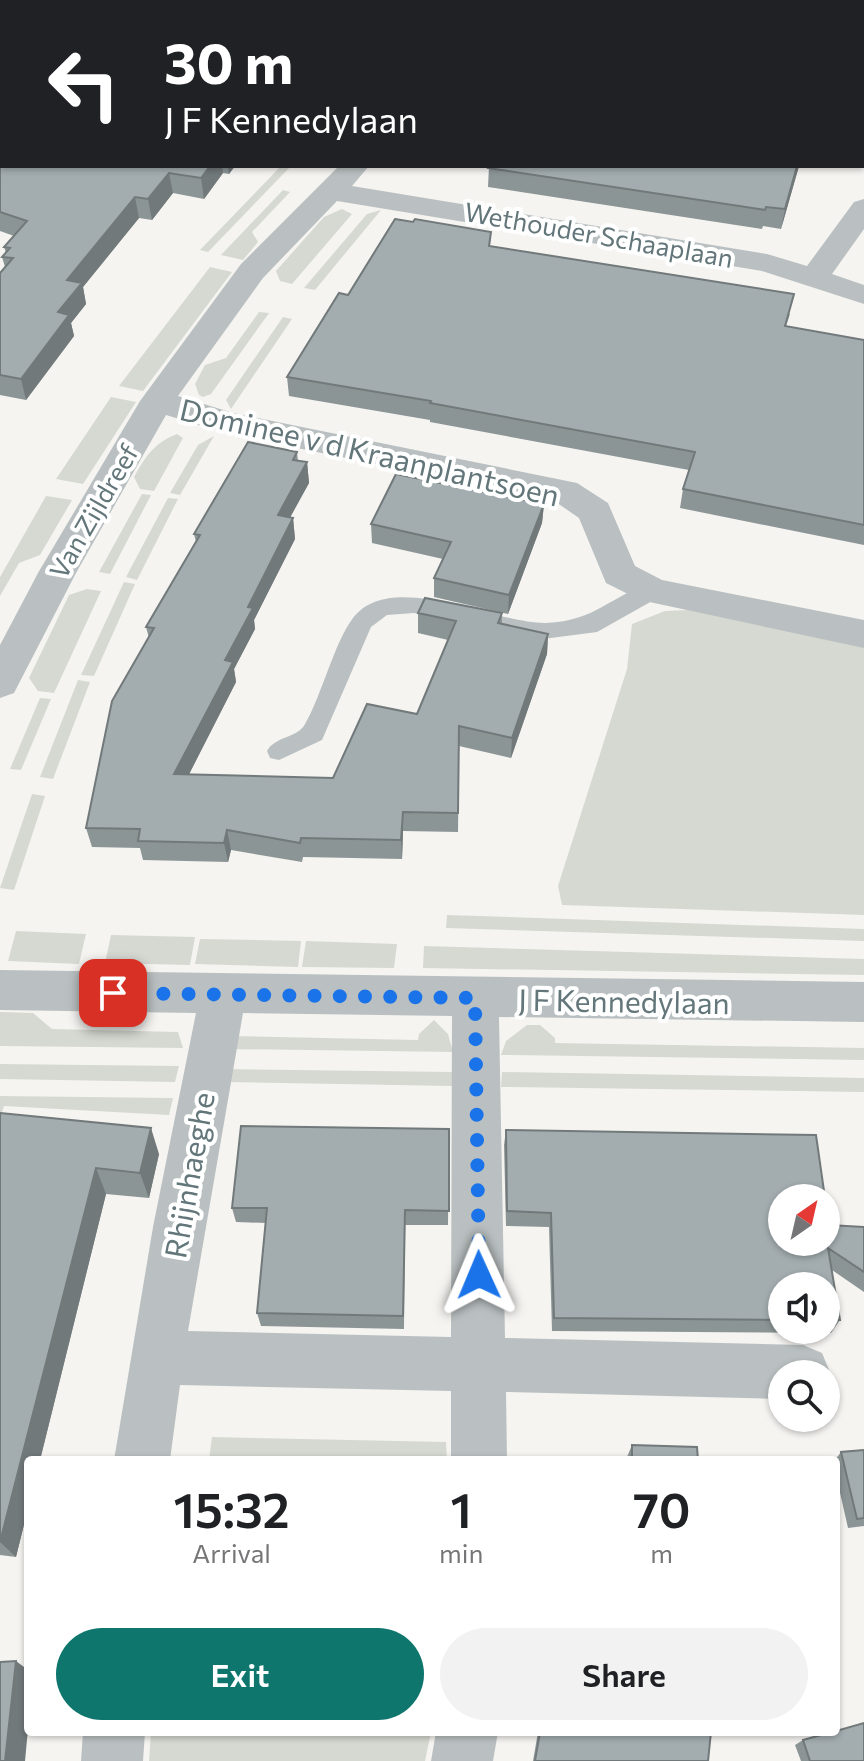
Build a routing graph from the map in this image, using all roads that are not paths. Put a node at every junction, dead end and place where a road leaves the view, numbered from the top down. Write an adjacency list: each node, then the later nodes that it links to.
1 (353, 168): 2 (street, Van Zijldreef)
2 (330, 191): 4 (street, Wethouder Schaaplaan); 6 (street, Van Zijldreef)
3 (864, 208): 4 (street)
4 (815, 277): 5 (street, Wethouder Schaaplaan)
5 (864, 295)
6 (157, 401): 7 (street, Dominee v d Kraanplantsoen); 9 (street, Van Zijldreef)
7 (653, 591): 8 (street, Dominee v d Kraanplantsoen); 10 (lane)
8 (864, 634)
9 (0, 683)
10 (279, 751)
11 (0, 990): 12 (street, J F Kennedylaan)
12 (223, 994): 13 (street, J F Kennedylaan); 15 (street, Rhijnhaeghe)
13 (475, 998): 14 (street, J F Kennedylaan); 16 (street)
14 (864, 1002)
15 (156, 1357): 16 (street); 18 (street, Rhijnhaeghe)
16 (480, 1365): 17 (street); 19 (street)
17 (768, 1371)
18 (143, 1456)
19 (479, 1456)
20 (114, 1736): 22 (street)
21 (466, 1736): 23 (street)
22 (112, 1761)
23 (462, 1761)

